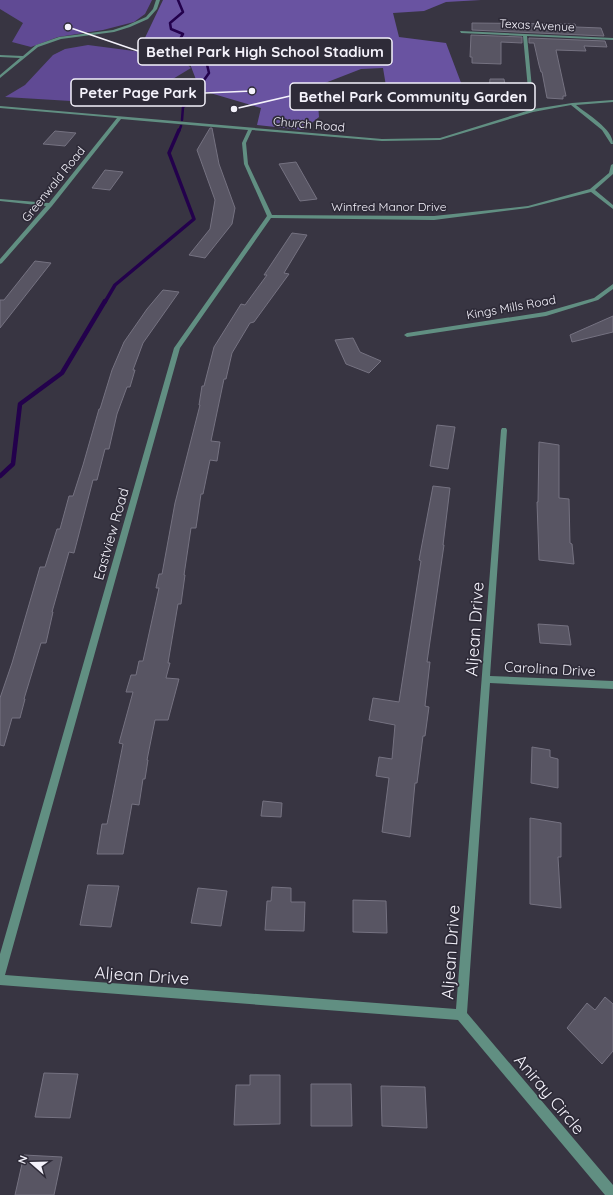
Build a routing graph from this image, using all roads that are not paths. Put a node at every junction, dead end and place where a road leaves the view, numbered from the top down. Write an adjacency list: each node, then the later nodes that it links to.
1 (158, 0): 6 (street)
2 (461, 32): 3 (street, Texas Avenue)
3 (525, 35): 4 (street, Texas Avenue); 11 (street)
4 (613, 39)
5 (0, 56): 6 (street)
6 (23, 57): 7 (street)
7 (0, 77)
8 (613, 101): 9 (street, Church Road)
9 (572, 104): 11 (street, Church Road); 14 (street)
10 (0, 107): 12 (street, Church Road)
11 (532, 111): 13 (street, Church Road)
12 (119, 118): 13 (street, Church Road); 18 (street, Greenwald Road)
13 (250, 129): 20 (street)
14 (613, 143)
15 (613, 165): 16 (street, Winfred Manor Drive)
16 (592, 190): 19 (street); 20 (street, Winfred Manor Drive)
17 (0, 200): 18 (street)
18 (50, 204): 21 (street, Greenwald Road)
19 (613, 208)
20 (270, 216): 27 (street, Eastview Road)
21 (0, 262)
22 (613, 286): 23 (street, Kings Mills Road)
23 (407, 335)
24 (504, 430): 25 (street, Aljean Drive)
25 (486, 679): 26 (street, Carolina Drive); 29 (street, Aljean Drive)
26 (613, 685)
27 (0, 973)
28 (0, 980): 29 (street, Aljean Drive)
29 (461, 1015): 30 (street, Aniray Circle)
30 (613, 1195)

